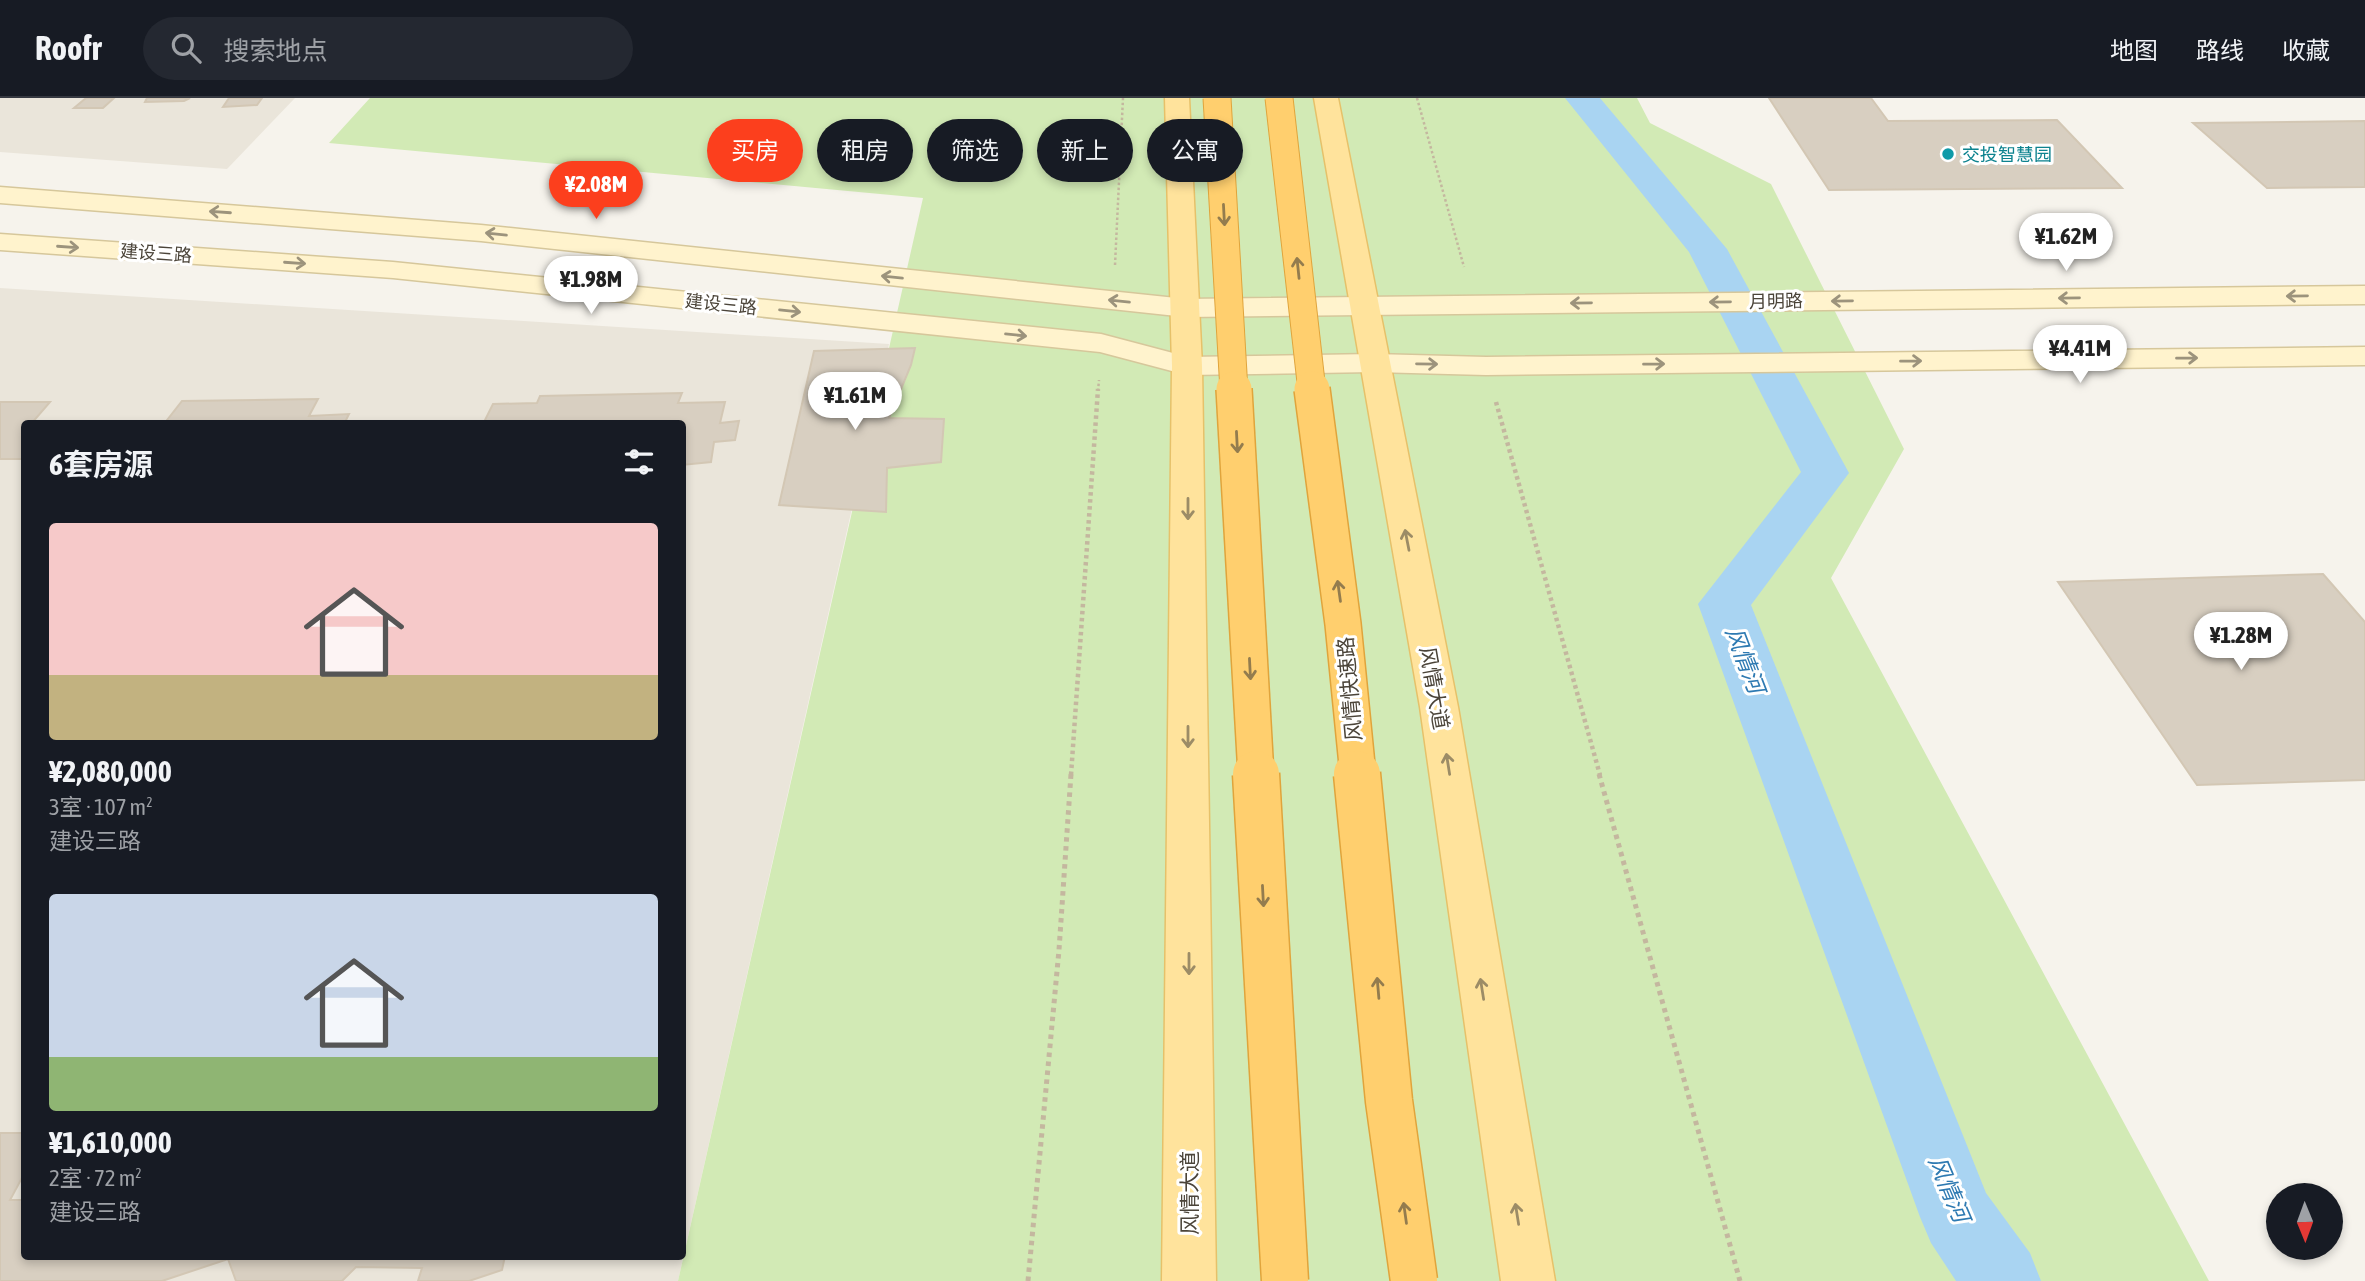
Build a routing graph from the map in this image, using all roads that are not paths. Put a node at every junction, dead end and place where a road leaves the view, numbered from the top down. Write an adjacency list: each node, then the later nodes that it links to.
1 (1177, 98): 9 (main road, 风情大道)
2 (1217, 98): 14 (highway, one-way to 14, bridge)
3 (1279, 98): 15 (highway, 风情快速路, one-way to 3, bridge)
4 (1326, 98): 8 (main road, 风情大道)
5 (0, 195): 9 (street, one-way to 5)
6 (0, 242): 12 (street, 建设三路, one-way to 12)
7 (2365, 295): 8 (street, 月明路, one-way to 8)
8 (1362, 305): 9 (street, 月明路); 11 (main road, 风情大道)
9 (1186, 308): 12 (main road, 风情大道)
10 (2365, 356): 11 (street, one-way to 10)
11 (1374, 363): 12 (street); 16 (main road, 风情大道, one-way to 11)
12 (1187, 366): 13 (main road, 风情大道, one-way to 13)
13 (1189, 1281)
14 (1285, 1281)
15 (1414, 1281)
16 (1528, 1281)

